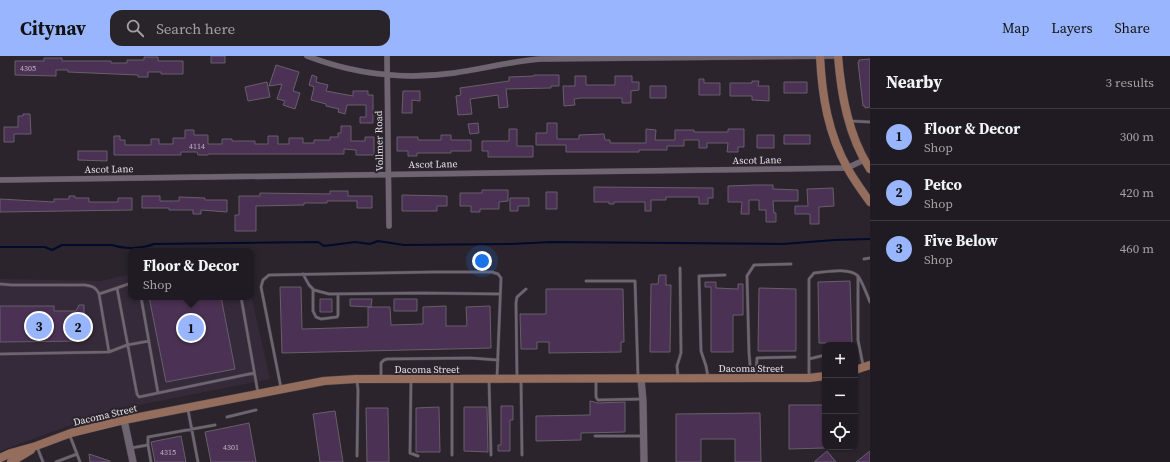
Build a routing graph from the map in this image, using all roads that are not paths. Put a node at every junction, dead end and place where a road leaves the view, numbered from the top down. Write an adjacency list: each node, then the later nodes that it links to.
1 (307, 56): 6 (street)
2 (387, 56): 6 (street, Vollmer Road)
3 (800, 56): 4 (street); 6 (street)
4 (820, 56): 5 (street); 10 (main road)
5 (838, 56): 7 (main road)
6 (387, 75): 12 (street, Vollmer Road)
7 (849, 121): 8 (lane); 9 (main road)
8 (870, 122)
9 (864, 160): 10 (street, Ascot Lane); 11 (main road)
10 (847, 168): 12 (street, Ascot Lane); 14 (main road)
11 (870, 169)
12 (388, 174): 13 (street, Ascot Lane); 15 (street, Vollmer Road)
13 (0, 180)
14 (870, 202)
15 (389, 226)
16 (870, 258): 17 (lane)
17 (864, 259)
18 (791, 264): 49 (lane)
19 (680, 268): 47 (lane)
20 (303, 274): 27 (lane); 31 (lane); 59 (lane)
21 (725, 275): 48 (lane)
22 (858, 276): 34 (lane); 37 (lane); 42 (lane)
23 (586, 280): 58 (lane)
24 (0, 284): 29 (lane)
25 (128, 285): 26 (lane)
26 (116, 288): 29 (lane); 36 (lane)
27 (313, 289): 30 (lane); 30 (lane)
28 (526, 289): 56 (lane)
29 (99, 294): 38 (lane)
30 (338, 294): 31 (lane)
31 (500, 294): 43 (lane)
32 (142, 300): 35 (lane)
33 (242, 300): 45 (lane)
34 (870, 302)
35 (149, 341): 36 (lane); 60 (lane)
36 (127, 345): 38 (lane); 60 (lane)
37 (859, 349): 44 (lane)
38 (109, 352): 39 (lane)
39 (0, 354)
40 (822, 356): 42 (lane)
41 (795, 357): 49 (lane)
42 (809, 358): 50 (lane)
43 (498, 360): 52 (lane); 55 (lane)
44 (863, 367)
45 (254, 373): 60 (lane); 61 (lane)
46 (822, 376): 50 (main road, Dacoma Street)
47 (678, 378): 48 (main road, Dacoma Street); 58 (main road, Dacoma Street)
48 (708, 378): 49 (main road, Dacoma Street)
49 (754, 378): 50 (main road, Dacoma Street)
50 (809, 378)
51 (356, 379): 52 (main road, Dacoma Street); 59 (main road, Dacoma Street); 79 (lane)
52 (381, 379): 53 (main road, Dacoma Street)
53 (411, 379): 54 (main road, Dacoma Street); 80 (lane)
54 (452, 379): 55 (main road, Dacoma Street); 76 (lane)
55 (493, 379): 56 (main road, Dacoma Street); 77 (lane)
56 (519, 379): 57 (main road, Dacoma Street); 78 (lane)
57 (596, 379): 58 (main road, Dacoma Street); 62 (lane)
58 (640, 379): 62 (street)
59 (281, 390): 61 (main road, Dacoma Street)
60 (158, 393)
61 (258, 394): 63 (main road, Dacoma Street)
62 (643, 399): 71 (street)
63 (187, 408): 66 (main road, Dacoma Street); 68 (lane)
64 (256, 410): 65 (lane)
65 (227, 417)
66 (124, 420): 69 (main road, Dacoma Street); 74 (street)
67 (215, 425): 68 (lane)
68 (192, 429): 72 (lane); 88 (lane)
69 (69, 433): 73 (main road, Dacoma Street); 75 (lane)
70 (595, 436): 71 (lane)
71 (643, 436): 89 (street)
72 (148, 445): 74 (lane); 87 (lane)
73 (36, 446): 81 (main road, Dacoma Street); 82 (main road, Dacoma Street); 83 (lane)
74 (130, 448): 86 (street)
75 (77, 454): 84 (lane); 85 (lane)
76 (452, 455)
77 (491, 455)
78 (522, 455)
79 (357, 456)
80 (418, 456)
81 (0, 458)
82 (12, 462)
83 (43, 462)
84 (56, 462)
85 (80, 462)
86 (133, 462)
87 (151, 462)
88 (198, 462)
89 (644, 462)

